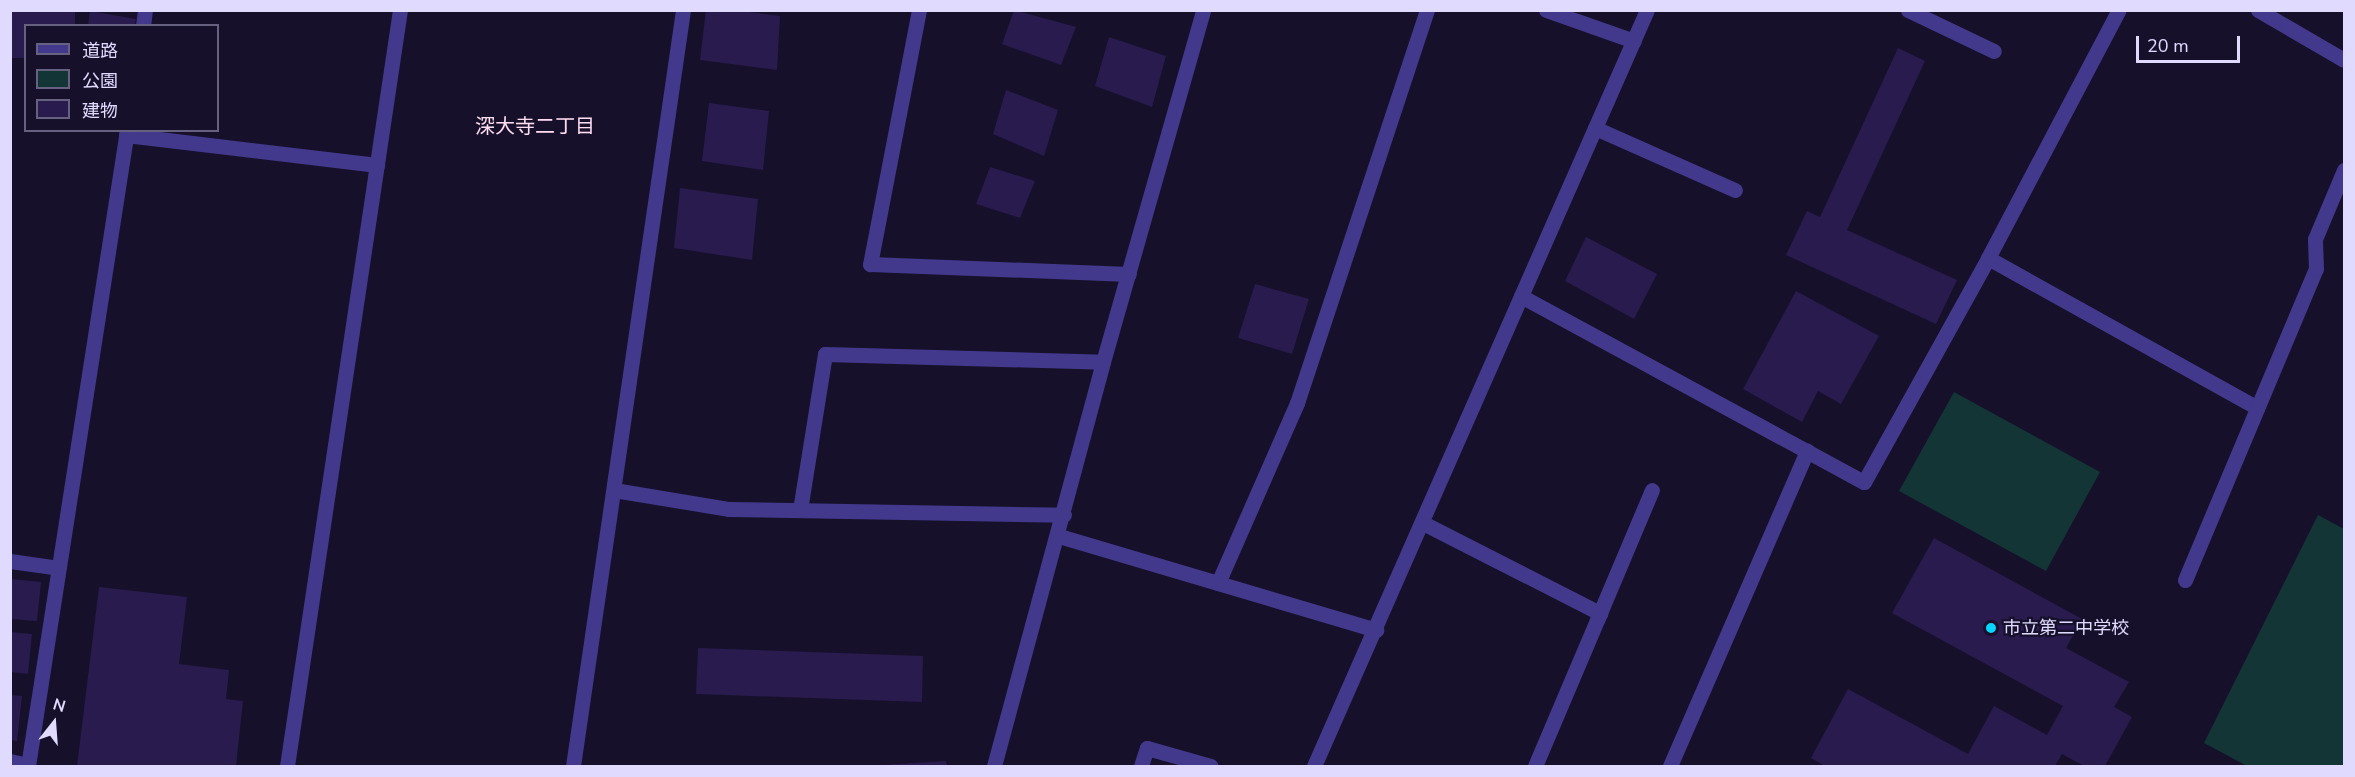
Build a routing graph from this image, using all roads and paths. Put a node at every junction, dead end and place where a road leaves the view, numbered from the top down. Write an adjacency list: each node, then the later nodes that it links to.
1 (400, 10): 16 (street)
2 (683, 10): 25 (street)
3 (919, 10): 20 (street)
4 (1203, 10): 20 (street)
5 (1427, 10): 34 (street)
6 (1546, 10): 11 (street)
7 (1647, 10): 11 (street)
8 (1908, 10): 12 (street)
9 (2119, 10): 19 (street)
10 (2258, 10): 13 (street)
11 (1634, 41): 14 (street)
12 (1994, 51)
13 (2344, 60)
14 (1595, 128): 18 (street); 21 (street)
15 (127, 133): 16 (street); 32 (street)
16 (377, 165): 38 (street)
17 (2344, 170): 23 (street)
18 (1736, 190)
19 (1988, 258): 23 (street); 24 (street)
20 (1130, 274): 22 (street)
21 (1521, 296): 24 (street); 29 (street)
22 (1103, 362): 27 (street); 28 (street)
23 (2257, 408): 33 (street)
24 (1807, 451): 44 (street)
25 (614, 490): 27 (street); 39 (street)
26 (1652, 490): 29 (street)
27 (800, 510): 28 (street)
28 (1064, 514): 30 (street)
29 (1423, 523): 35 (street)
30 (1059, 536): 34 (street); 40 (street)
31 (10, 561): 32 (street)
32 (58, 568): 37 (street)
33 (2185, 580)
34 (1218, 583): 35 (street)
35 (1376, 630): 43 (street)
36 (10, 761): 37 (street)
37 (28, 766)
38 (287, 766)
39 (573, 766)
40 (994, 766)
41 (1141, 766): 42 (street)
42 (1211, 766)
43 (1314, 766)
44 (1670, 766)

